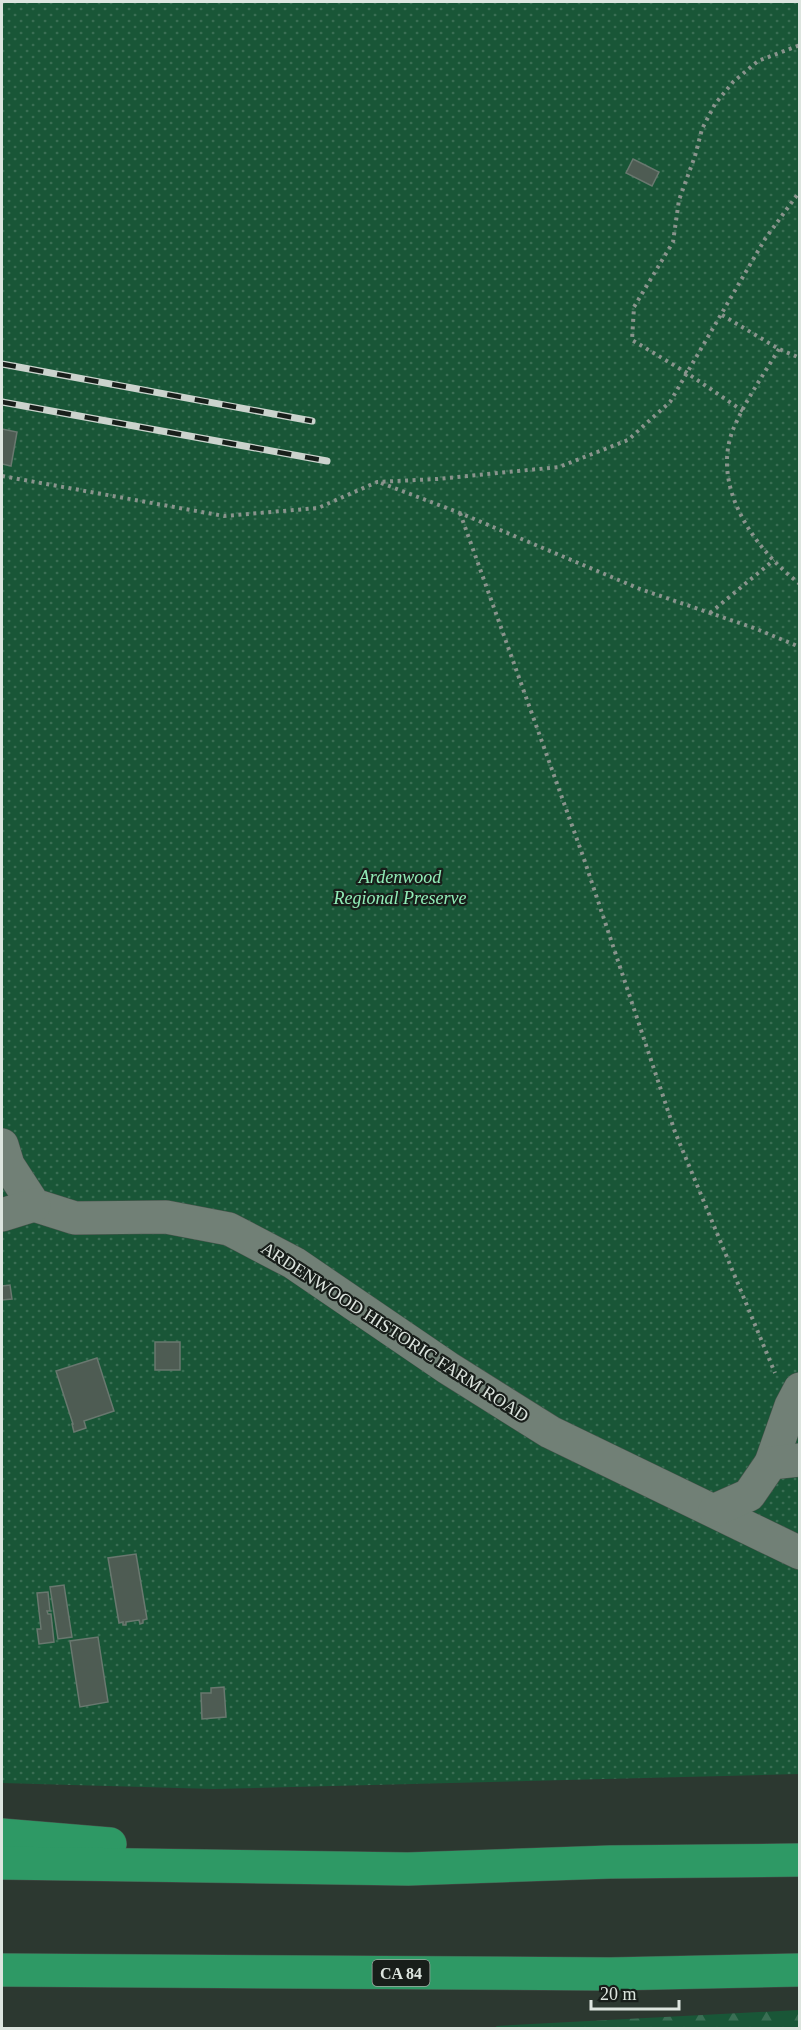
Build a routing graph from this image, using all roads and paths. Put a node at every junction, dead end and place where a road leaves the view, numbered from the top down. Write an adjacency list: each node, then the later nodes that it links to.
1 (800, 45): 6 (path)
2 (800, 191): 3 (path)
3 (722, 315): 4 (path); 6 (path)
4 (779, 349): 5 (path); 7 (path)
5 (800, 358)
6 (687, 374): 7 (path); 9 (path)
7 (743, 411): 11 (path)
8 (2, 476): 9 (path)
9 (377, 482): 10 (path)
10 (460, 513): 13 (path); 18 (path)
11 (774, 560): 12 (path); 13 (path)
12 (800, 584)
13 (710, 613): 14 (path)
14 (800, 647)
15 (2, 1145): 16 (street)
16 (34, 1205): 17 (street); 20 (street, ARDENWOOD HISTORIC FARM ROAD)
17 (2, 1215)
18 (795, 1397): 19 (street)
19 (785, 1462): 20 (street)
20 (715, 1510): 21 (street, ARDENWOOD HISTORIC FARM ROAD)
21 (800, 1553)
22 (2, 1835): 25 (highway)
23 (800, 1860): 25 (highway)
24 (2, 1863): 25 (highway)
25 (408, 1869)
26 (2, 1970): 27 (highway, CA 84)
27 (800, 1970)

